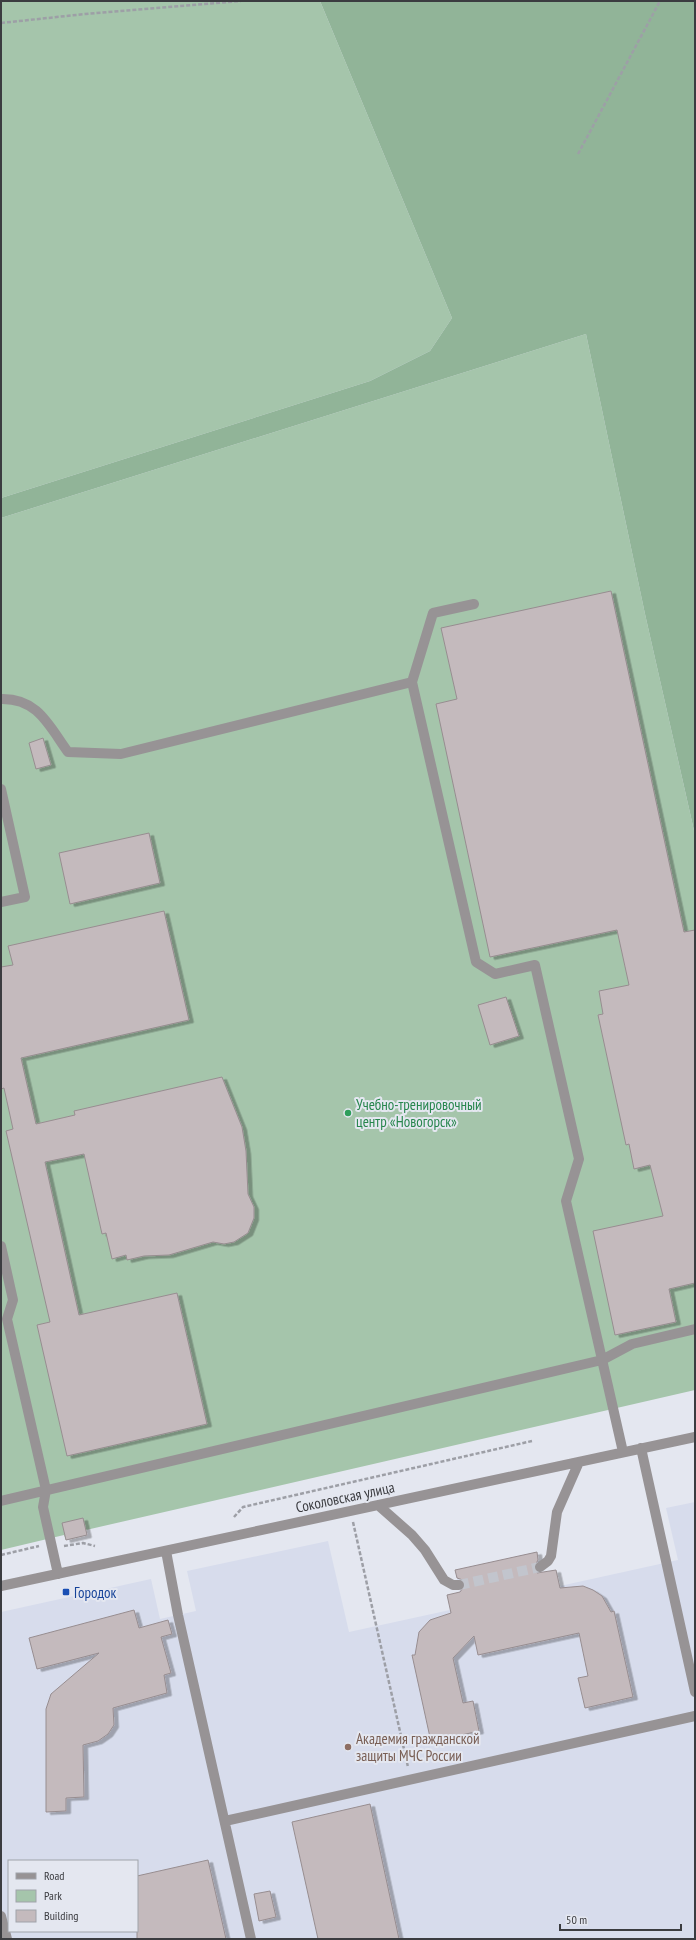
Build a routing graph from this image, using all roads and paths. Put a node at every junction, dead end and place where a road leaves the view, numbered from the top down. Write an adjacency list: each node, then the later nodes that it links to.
1 (241, 1): 3 (path)
2 (660, 1): 4 (path)
3 (1, 23)
4 (578, 154)
5 (474, 604): 6 (street)
6 (412, 682): 7 (street); 13 (street)
7 (1, 700)
8 (1, 789): 9 (street)
9 (1, 902)
10 (1, 1246): 11 (street)
11 (4, 1319): 19 (street)
12 (695, 1329): 13 (street)
13 (602, 1360): 17 (street); 19 (street)
14 (695, 1437): 16 (street, Соколовская улица)
15 (532, 1441): 22 (path)
16 (641, 1448): 17 (street, Соколовская улица); 29 (street)
17 (623, 1452): 18 (street, Соколовская улица)
18 (579, 1462): 21 (street, Соколовская улица); 25 (street)
19 (46, 1490): 20 (street); 26 (street)
20 (1, 1501)
21 (378, 1505): 24 (street, Соколовская улица); 27 (street)
22 (234, 1517)
23 (354, 1522): 31 (path)
24 (166, 1550): 26 (street, Соколовская улица); 32 (street)
25 (540, 1567)
26 (58, 1574): 28 (street, Соколовская улица)
27 (458, 1585)
28 (1, 1586)
29 (695, 1692)
30 (695, 1716): 31 (street)
31 (411, 1779): 32 (street)
32 (225, 1821): 35 (street)
33 (1, 1916): 34 (street)
34 (8, 1939)
35 (251, 1939)

